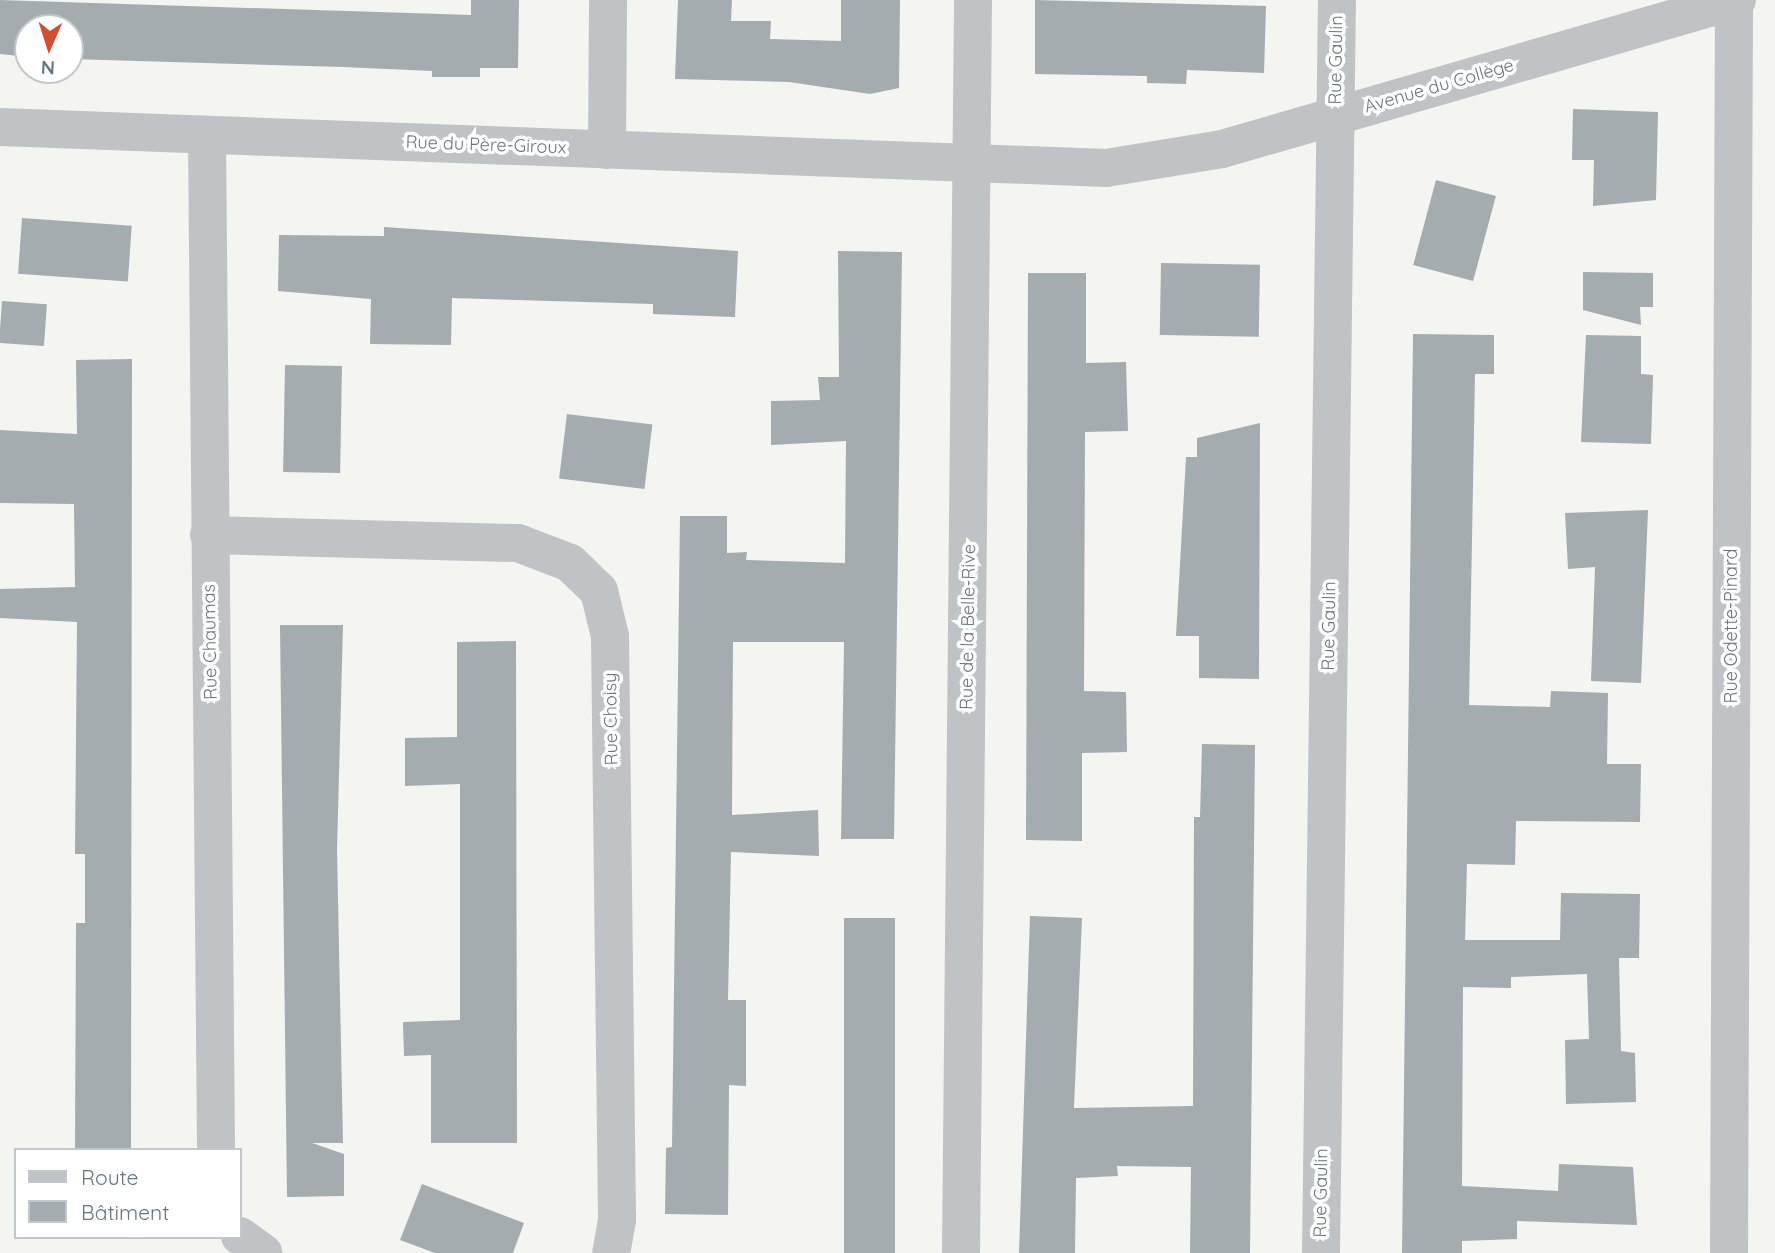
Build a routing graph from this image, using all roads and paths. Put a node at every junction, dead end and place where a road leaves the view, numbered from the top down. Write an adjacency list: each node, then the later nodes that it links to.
1 (608, 0): 8 (street)
2 (973, 0): 9 (street, Rue de la Belle-Rive)
3 (1337, 0): 5 (street, Rue Gaulin)
4 (1735, 0): 5 (street, Avenue du Collège); 17 (street, Rue Odette-Pinard)
5 (1335, 117): 9 (street, Avenue du Collège); 16 (street, Rue Gaulin)
6 (0, 127): 7 (street, Rue du Père-Giroux)
7 (207, 135): 8 (street, Rue du Père-Giroux); 10 (street, Rue Chaumas)
8 (607, 150): 9 (street, Rue du Père-Giroux)
9 (972, 162): 15 (street, Rue de la Belle-Rive)
10 (209, 535): 11 (street, Rue Chaumas); 14 (street, Rue Choisy)
11 (216, 1148)
12 (242, 1237): 13 (street)
13 (263, 1253)
14 (611, 1253)
15 (961, 1253)
16 (1321, 1253)
17 (1729, 1253)

